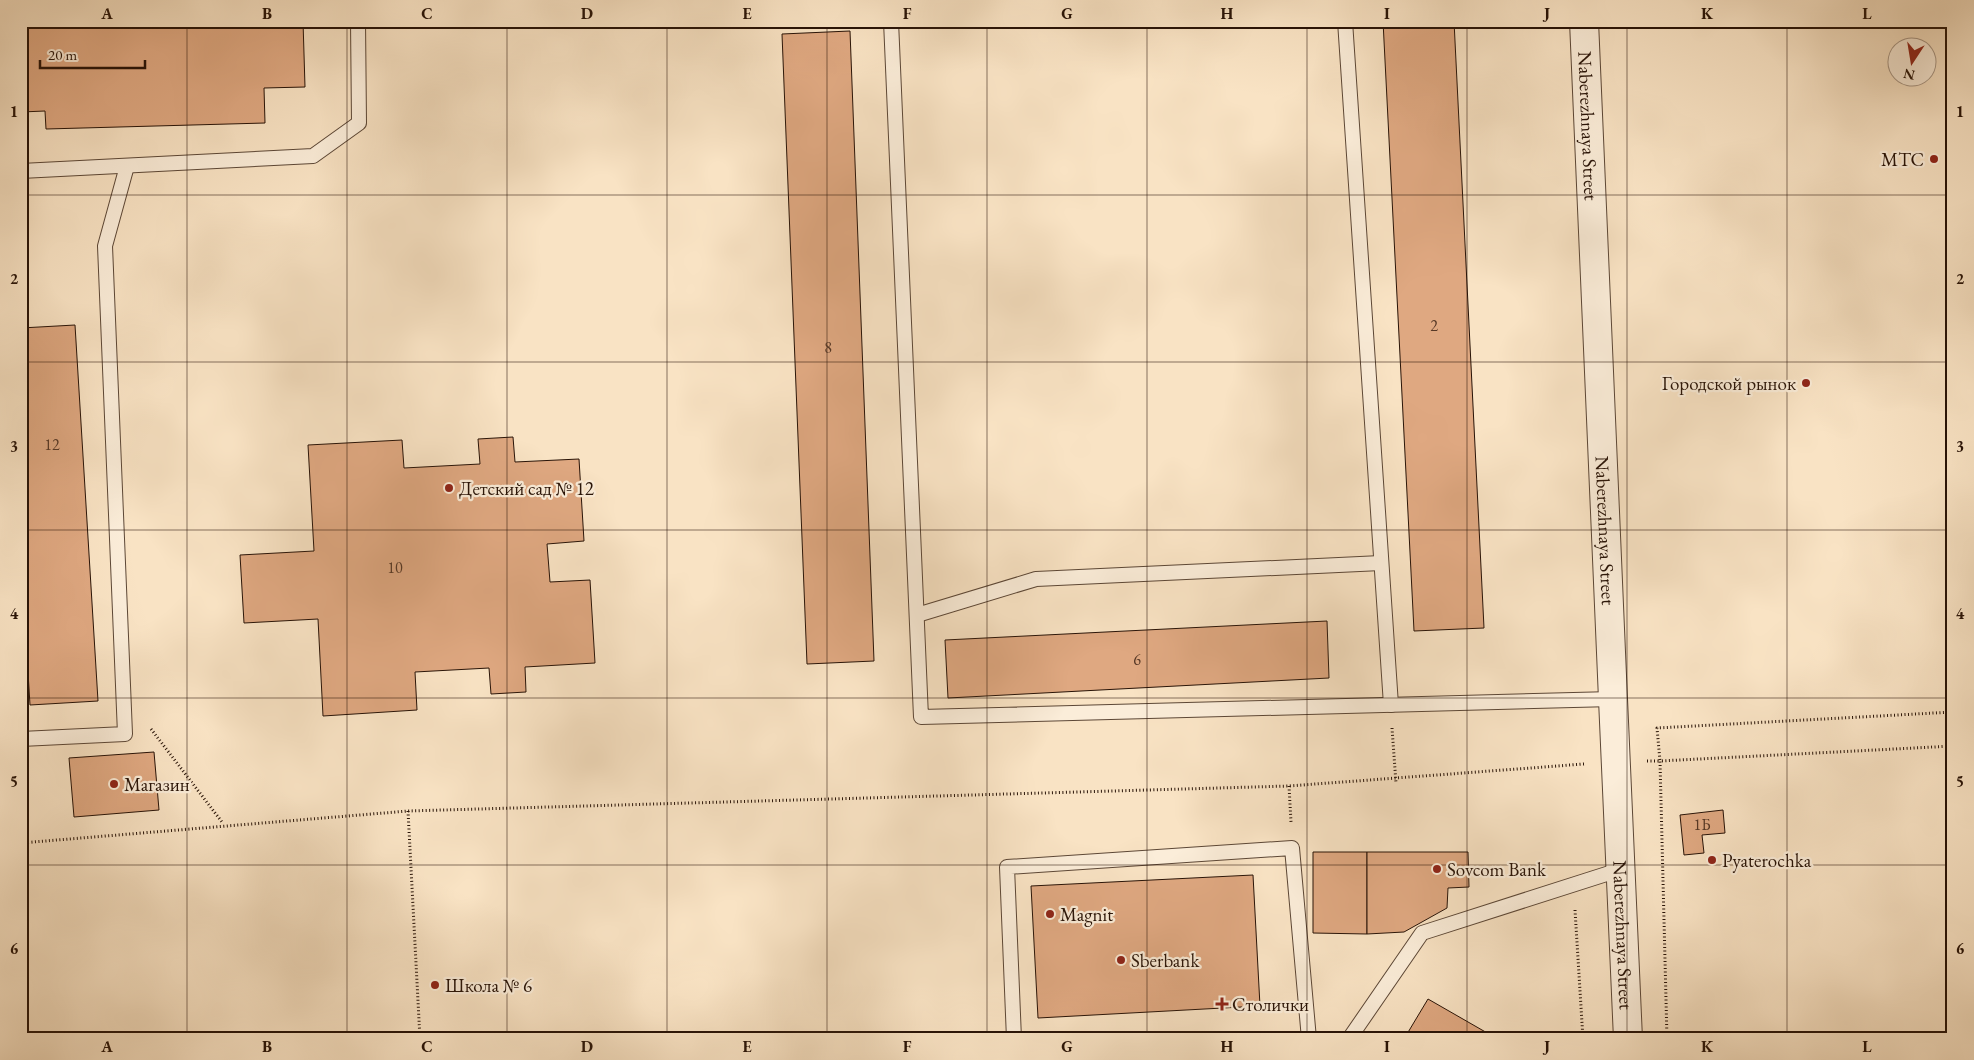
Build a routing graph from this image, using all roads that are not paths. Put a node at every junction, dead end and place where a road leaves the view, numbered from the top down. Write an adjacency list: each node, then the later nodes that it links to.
1 (358, 21): 5 (lane)
2 (891, 21): 8 (lane)
3 (1345, 21): 7 (lane)
4 (1584, 21): 9 (street, Naberezhnaya Street)
5 (127, 166): 6 (lane); 11 (lane)
6 (21, 171)
7 (1381, 563): 8 (lane); 10 (lane)
8 (918, 615): 10 (lane)
9 (1613, 699): 10 (lane); 12 (street, Naberezhnaya Street)
10 (1391, 705)
11 (21, 739)
12 (1619, 870): 15 (lane); 16 (street, Naberezhnaya Street)
13 (1014, 1039): 14 (lane)
14 (1309, 1039)
15 (1350, 1039)
16 (1628, 1039)

